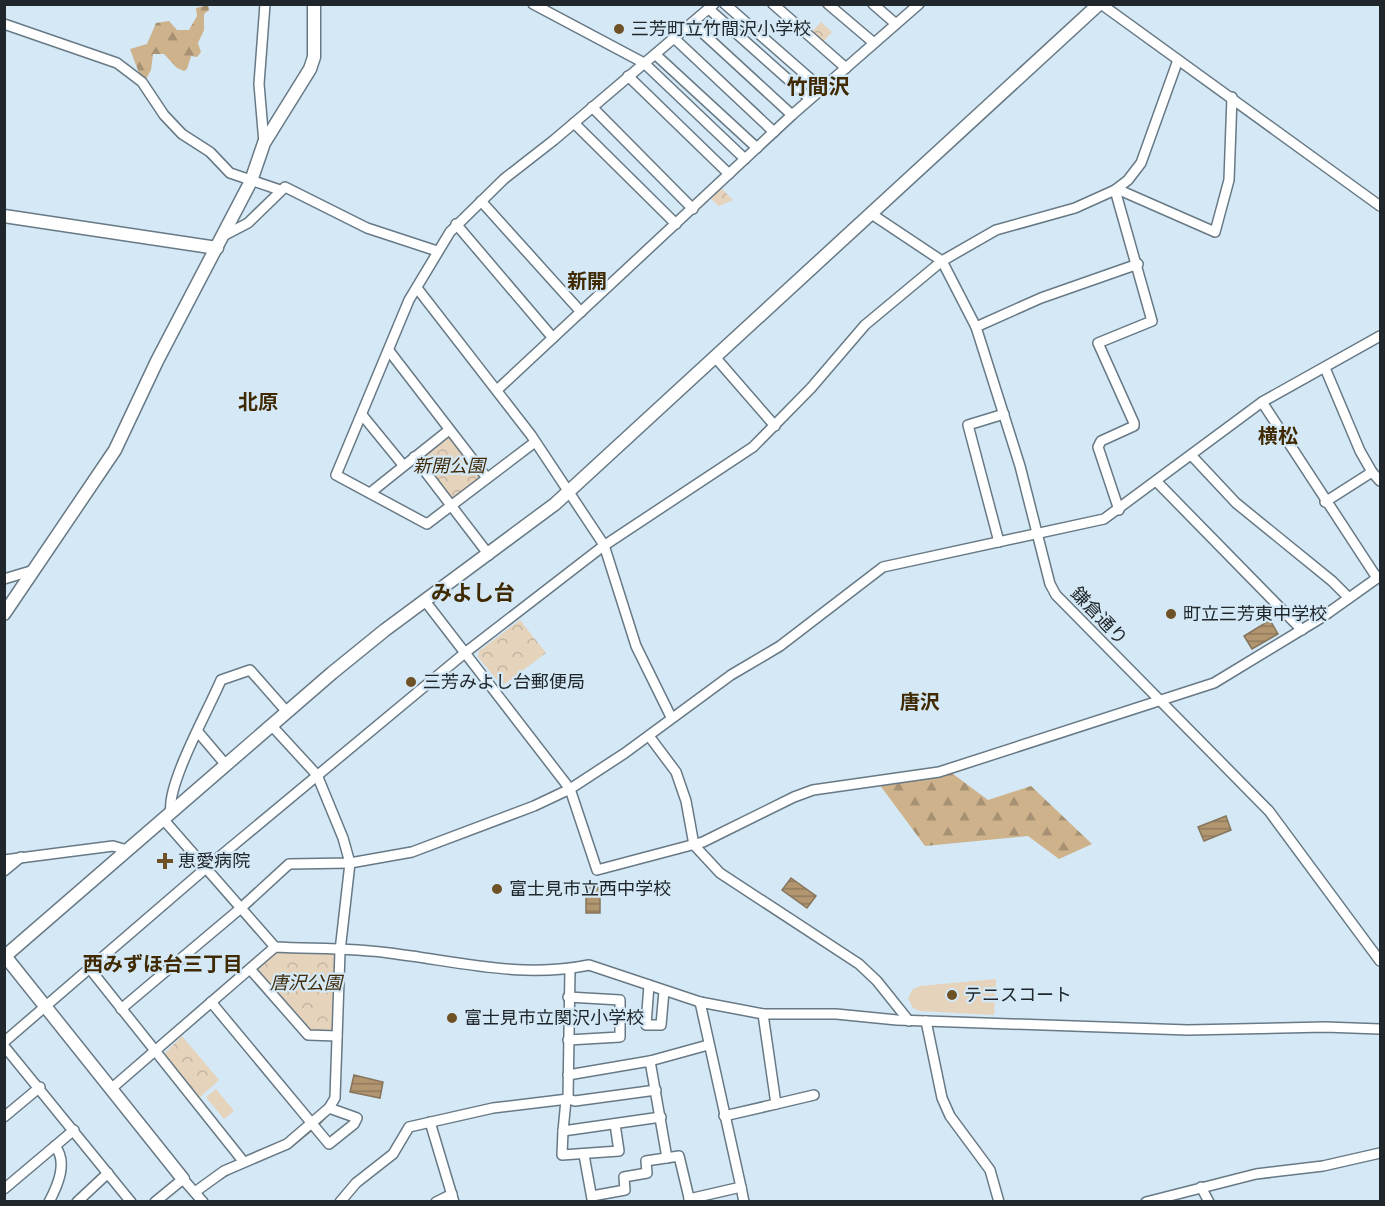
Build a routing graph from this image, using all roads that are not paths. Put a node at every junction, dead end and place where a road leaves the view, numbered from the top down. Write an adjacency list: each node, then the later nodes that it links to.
1 (266, 4): 28 (street)
2 (314, 4): 28 (street)
3 (533, 4): 18 (street)
4 (725, 4): 21 (street)
5 (773, 4): 19 (street)
6 (828, 4): 15 (street)
7 (873, 4): 13 (street)
8 (1100, 4): 17 (street); 38 (street)
9 (916, 5): 13 (street)
10 (711, 7): 12 (street); 23 (street)
11 (4, 24): 32 (street)
12 (693, 24): 14 (street); 25 (street)
13 (896, 24): 15 (street)
14 (675, 39): 16 (street); 27 (street)
15 (874, 43): 19 (street)
16 (656, 55): 18 (street); 29 (street)
17 (1178, 60): 22 (street); 34 (street)
18 (644, 63): 20 (street); 30 (street)
19 (846, 68): 21 (street)
20 (628, 76): 24 (street); 31 (street)
21 (822, 89): 23 (street)
22 (1232, 97): 34 (street); 36 (street)
23 (810, 99): 25 (street)
24 (592, 107): 26 (street); 37 (street)
25 (792, 116): 27 (street)
26 (574, 123): 35 (street); 41 (street)
27 (774, 132): 29 (street)
28 (264, 143): 32 (street)
29 (757, 148): 30 (street)
30 (745, 159): 31 (street)
31 (729, 174): 37 (street)
32 (252, 181): 33 (street); 42 (street)
33 (280, 190): 42 (street); 44 (street)
34 (1116, 190): 45 (street); 46 (street)
35 (481, 201): 40 (street); 48 (street)
36 (1380, 206)
37 (693, 209): 41 (street)
38 (873, 215): 45 (street, 鎌倉通り); 53 (street)
39 (4, 216): 43 (street)
40 (456, 224): 44 (street); 51 (street)
41 (676, 225): 48 (street)
42 (223, 236): 43 (street)
43 (217, 248): 78 (street)
44 (437, 251): 47 (street)
45 (942, 261): 49 (street, 鎌倉通り); 59 (street)
46 (1138, 264): 49 (street); 73 (street)
47 (417, 288): 52 (street); 55 (street)
48 (580, 312): 51 (street)
49 (976, 327): 57 (street, 鎌倉通り)
50 (1380, 336): 54 (street)
51 (553, 338): 55 (street)
52 (390, 352): 58 (street); 60 (street)
53 (715, 357): 59 (street); 69 (street)
54 (1325, 368): 56 (street); 65 (street)
55 (497, 390): 61 (street)
56 (1262, 402): 62 (street); 71 (street)
57 (1004, 414): 74 (street, 鎌倉通り); 75 (street)
58 (363, 416): 64 (street); 70 (street)
59 (775, 426): 76 (street)
60 (449, 430): 63 (street); 66 (street)
61 (535, 442): 66 (street); 69 (street)
62 (1192, 456): 67 (street); 81 (street)
63 (414, 457): 64 (street); 72 (street)
64 (403, 465): 70 (street)
65 (1372, 472): 68 (street); 71 (street)
66 (487, 478): 72 (street)
67 (1157, 482): 73 (street); 84 (street)
68 (1380, 482)
69 (569, 491): 76 (street); 77 (street)
70 (370, 493): 72 (street)
71 (1325, 502): 79 (street)
72 (452, 505): 77 (street)
73 (1119, 510): 74 (street)
74 (1037, 535): 75 (street); 86 (street, 鎌倉通り)
75 (999, 542): 88 (street)
76 (604, 545): 85 (street); 88 (street)
77 (489, 555): 82 (street)
78 (34, 570): 80 (street); 83 (street)
79 (1379, 577): 81 (street)
80 (4, 579)
81 (1348, 598): 84 (street)
82 (425, 601): 85 (street); 87 (street)
83 (4, 614)
84 (1302, 630): 86 (street)
85 (465, 652): 93 (street); 94 (street)
86 (1162, 702): 96 (street); 107 (street, 鎌倉通り)
87 (287, 712): 89 (street); 90 (street)
88 (671, 717): 91 (street)
89 (272, 726): 92 (street); 93 (street)
90 (198, 732): 92 (street); 95 (street)
91 (649, 736): 94 (street); 96 (street)
92 (226, 765): 95 (street)
93 (317, 775): 100 (street); 101 (street)
94 (570, 789): 96 (street); 100 (street)
95 (167, 816): 97 (street); 101 (street)
96 (694, 845): 119 (street)
97 (127, 850): 98 (street); 106 (street)
98 (22, 857): 99 (street); 102 (street)
99 (4, 860)
100 (350, 863): 103 (street); 105 (street)
101 (206, 868): 103 (street); 108 (street)
102 (4, 871)
103 (241, 908): 104 (street); 117 (street)
104 (275, 947): 105 (street); 109 (street)
105 (340, 951): 110 (street); 122 (street)
106 (5, 956): 116 (street)
107 (1380, 961)
108 (90, 969): 116 (street); 117 (street)
109 (250, 969): 114 (street); 122 (street)
110 (570, 969): 111 (street); 113 (street)
111 (649, 985): 112 (street); 112 (street)
112 (664, 991): 115 (street)
113 (568, 997): 123 (street); 123 (street)
114 (211, 1002): 126 (street); 141 (street)
115 (700, 1002): 118 (street); 125 (street)
116 (46, 1006): 124 (street); 130 (street)
117 (122, 1009): 126 (street)
118 (763, 1014): 119 (street); 134 (street)
119 (909, 1021): 120 (street)
120 (926, 1021): 121 (street); 165 (street)
121 (1380, 1029)
122 (337, 1036): 135 (street)
123 (568, 1040): 128 (street)
124 (4, 1044): 129 (street)
125 (708, 1045): 127 (street); 136 (street)
126 (155, 1051): 130 (street); 148 (street)
127 (650, 1061): 128 (street); 131 (street)
128 (568, 1075): 133 (street)
129 (40, 1088): 137 (street); 142 (street)
130 (112, 1088): 150 (street)
131 (656, 1090): 133 (street); 138 (street)
132 (814, 1095): 134 (street)
133 (567, 1099): 139 (street); 143 (street)
134 (776, 1104): 136 (street)
135 (332, 1109): 141 (street); 141 (street)
136 (724, 1116): 151 (street)
137 (4, 1117)
138 (661, 1117): 140 (street); 147 (street)
139 (430, 1122): 155 (street); 162 (street)
140 (615, 1124): 143 (street); 146 (street)
141 (314, 1126): 148 (street)
142 (74, 1130): 144 (street); 149 (street)
143 (563, 1131): 146 (street)
144 (55, 1146): 153 (street); 158 (street)
145 (1380, 1153): 152 (street)
146 (584, 1155): 156 (street)
147 (667, 1158): 156 (street); 157 (street)
148 (243, 1161): 154 (street)
149 (108, 1173): 159 (street); 160 (street)
150 (183, 1179): 154 (street); 161 (street)
151 (741, 1187): 157 (street); 164 (street)
152 (1201, 1187): 166 (street); 167 (street)
153 (4, 1190)
154 (199, 1196)
155 (453, 1198): 163 (street)
156 (592, 1199)
157 (689, 1200)
158 (49, 1202)
159 (77, 1202)
160 (131, 1202)
161 (155, 1202)
162 (340, 1202)
163 (436, 1202)
164 (744, 1202)
165 (999, 1202)
166 (1146, 1202)
167 (1209, 1202)

